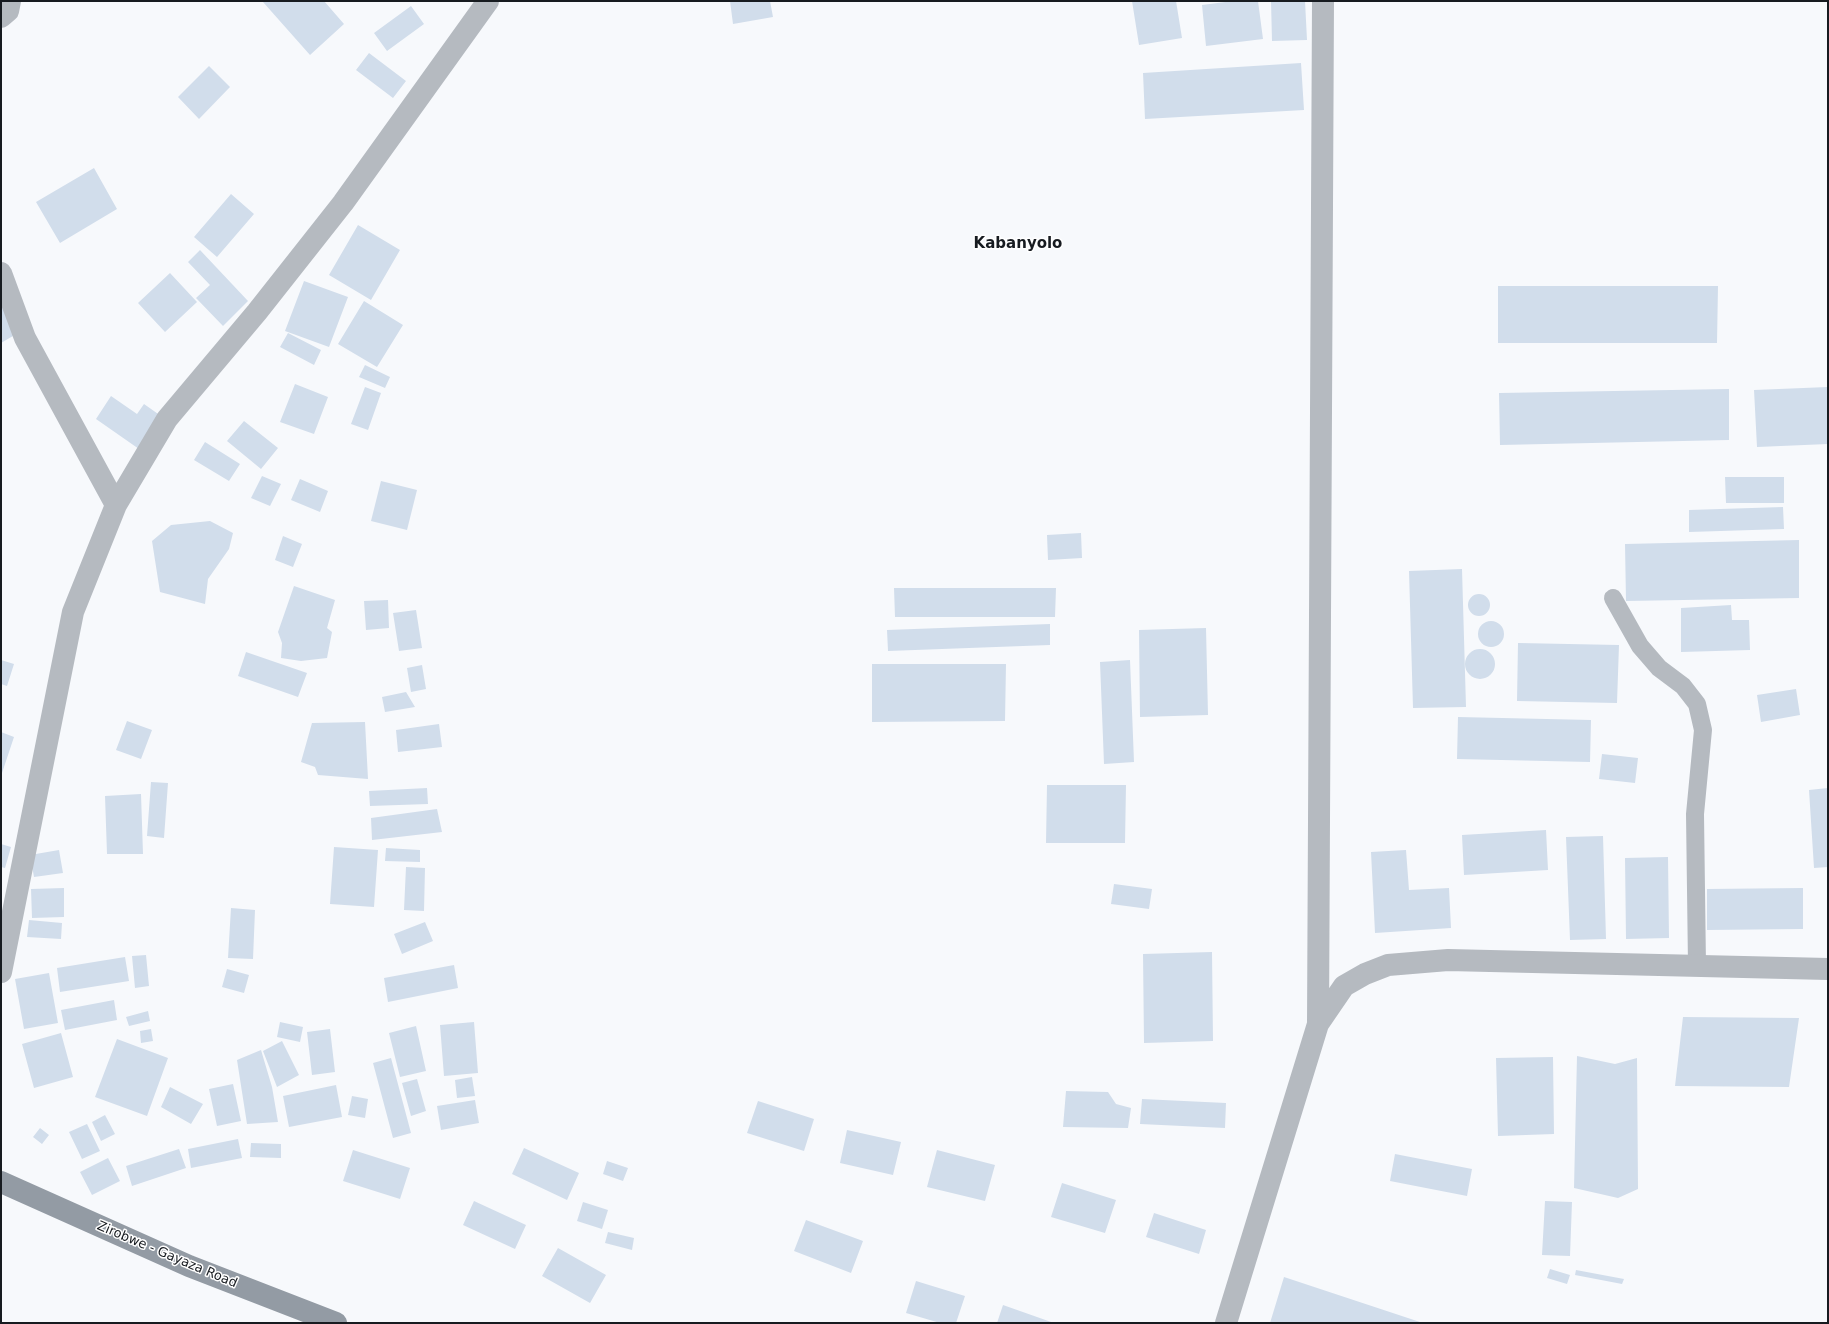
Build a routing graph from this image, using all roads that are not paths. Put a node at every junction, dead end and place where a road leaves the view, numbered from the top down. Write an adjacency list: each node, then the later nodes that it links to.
1 (10, 1): 4 (street)
2 (488, 1): 6 (street)
3 (1323, 1): 11 (street)
4 (1, 17)
5 (1, 273): 6 (street)
6 (116, 505): 10 (street)
7 (1614, 598): 8 (lane)
8 (1697, 966): 9 (street); 11 (street)
9 (1828, 969)
10 (1, 972)
11 (1318, 1024): 14 (street)
12 (1, 1182): 13 (street, Zirobwe - Gayaza Road)
13 (336, 1323)
14 (1226, 1323)

